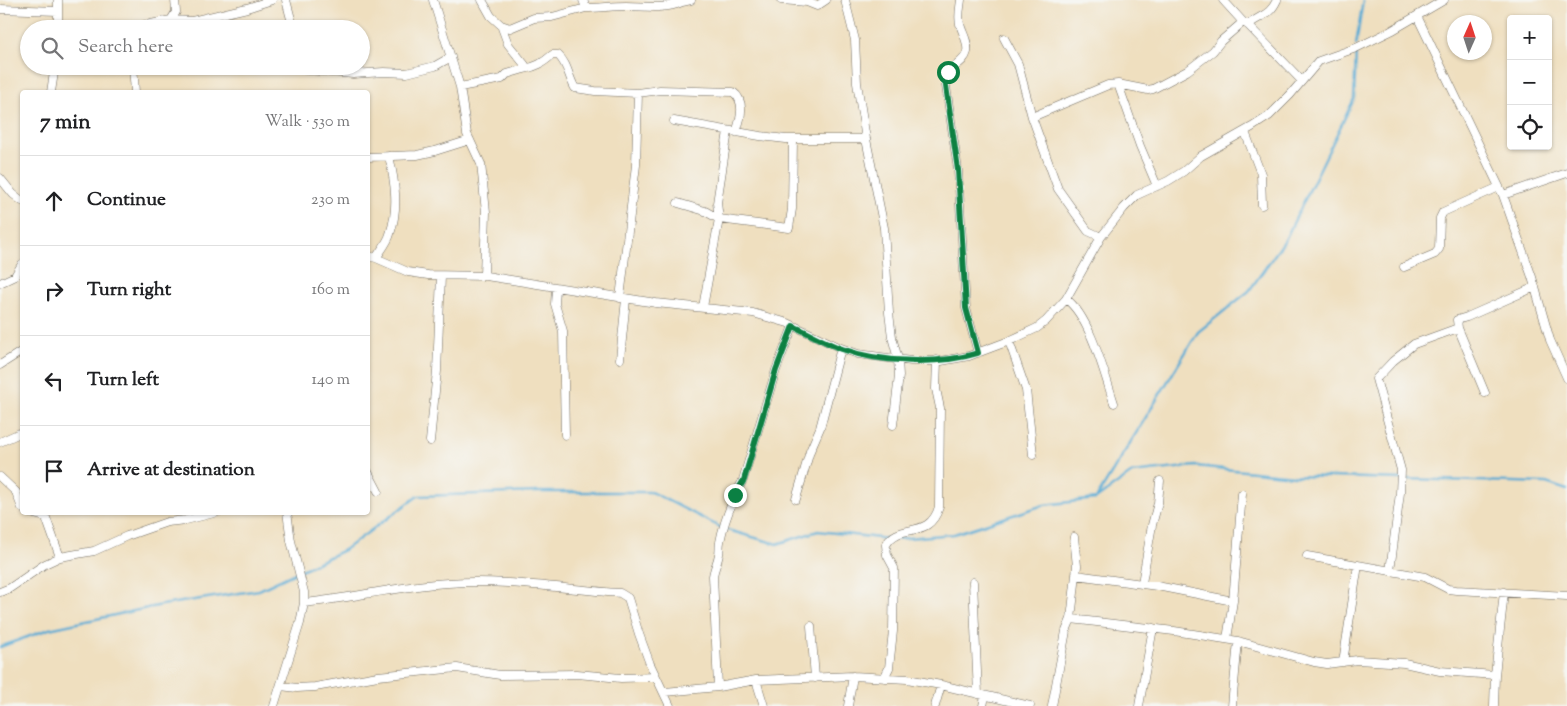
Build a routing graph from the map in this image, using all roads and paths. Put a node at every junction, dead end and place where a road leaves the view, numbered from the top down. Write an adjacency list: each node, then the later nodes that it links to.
1 (58, 0): 19 (street)
2 (175, 0): 22 (street)
3 (272, 0): 23 (street)
4 (286, 0): 24 (street)
5 (433, 0): 28 (street)
6 (482, 0): 26 (street)
7 (582, 0): 17 (street)
8 (691, 0): 16 (street)
9 (781, 0): 10 (street)
10 (826, 0)
11 (846, 0): 43 (street)
12 (961, 0): 74 (street)
13 (1223, 0): 25 (street)
14 (1277, 0): 25 (street)
15 (1444, 0): 20 (street)
16 (679, 1): 17 (street)
17 (586, 8): 26 (street)
18 (0, 9): 19 (street)
19 (58, 11): 21 (street)
20 (1417, 16): 33 (street); 51 (street)
21 (58, 20)
22 (171, 20)
23 (196, 20)
24 (291, 20)
25 (1245, 24): 33 (street); 34 (street)
26 (501, 25): 29 (street)
27 (1004, 38): 39 (street)
28 (451, 57): 30 (street); 35 (street)
29 (524, 69): 35 (street); 38 (street)
30 (370, 73)
31 (53, 75): 36 (street)
32 (134, 75): 37 (street)
33 (1302, 81): 42 (street)
34 (1118, 84): 39 (street); 50 (street)
35 (460, 87): 44 (street)
36 (50, 90)
37 (135, 90)
38 (638, 94): 41 (street); 66 (street)
39 (1032, 117): 56 (street)
40 (674, 121): 41 (street)
41 (732, 131): 45 (street); 55 (street)
42 (1245, 132): 50 (street); 54 (street)
43 (866, 139): 45 (street); 76 (street)
44 (470, 140): 46 (street); 62 (street)
45 (793, 140): 55 (street)
46 (389, 156): 47 (street); 58 (street)
47 (370, 157)
48 (1567, 173): 51 (street)
49 (0, 178): 52 (street)
50 (1157, 186): 56 (street)
51 (1501, 191): 60 (street); 64 (street)
52 (20, 199)
53 (678, 203): 55 (street)
54 (1262, 206)
55 (719, 219): 68 (street)
56 (1101, 237): 67 (street)
57 (370, 256): 58 (street)
58 (376, 258): 61 (street)
59 (20, 267): 63 (street)
60 (1404, 267)
61 (441, 276): 62 (street); 85 (street)
62 (484, 276): 65 (street)
63 (0, 283)
64 (1535, 287): 70 (street); 79 (street)
65 (556, 288): 66 (street); 84 (street)
66 (623, 298): 68 (street); 75 (street)
67 (1066, 299): 71 (street); 81 (street)
68 (703, 307): 69 (street)
69 (793, 326): 72 (street); 125 (street)
70 (1458, 328): 80 (street); 102 (street)
71 (1010, 341): 74 (street); 87 (street)
72 (840, 348): 76 (street); 93 (street)
73 (20, 352): 78 (street)
74 (978, 353): 77 (street)
75 (620, 359)
76 (898, 359): 77 (street); 82 (street)
77 (937, 360): 121 (street)
78 (0, 365)
79 (1567, 378)
80 (1485, 393)
81 (1114, 404)
82 (893, 424)
83 (20, 433): 86 (street)
84 (565, 435)
85 (430, 441)
86 (0, 442)
87 (1033, 455)
88 (370, 476): 91 (street)
89 (0, 477): 94 (street)
90 (1160, 481): 105 (street)
91 (378, 491)
92 (1242, 494): 109 (street)
93 (796, 499)
94 (20, 503)
95 (45, 515): 100 (street)
96 (206, 515): 100 (street)
97 (287, 515): 110 (street)
98 (1074, 537): 103 (street)
99 (1307, 556): 101 (street)
100 (60, 557): 106 (street)
101 (1358, 565): 102 (street); 116 (street)
102 (1390, 571): 107 (street)
103 (1076, 575): 105 (street); 111 (street)
104 (973, 582): 127 (street)
105 (1142, 583): 109 (street)
106 (0, 592)
107 (1504, 592): 108 (street); 117 (street)
108 (1567, 596)
109 (1232, 601): 114 (street)
110 (304, 603): 119 (street); 124 (street)
111 (1071, 619): 113 (street); 135 (street)
112 (811, 626): 120 (street)
113 (1153, 628): 114 (street); 136 (street)
114 (1227, 639): 115 (street)
115 (1238, 640): 116 (street); 137 (street)
116 (1343, 662): 117 (street)
117 (1495, 675): 138 (street)
118 (853, 676): 120 (street); 121 (street); 131 (street)
119 (656, 677): 124 (street); 126 (street)
120 (816, 678): 122 (street)
121 (884, 678): 123 (street)
122 (756, 680): 125 (street); 130 (street)
123 (941, 685): 127 (street); 132 (street)
124 (281, 686): 128 (street)
125 (718, 686): 126 (street)
126 (665, 692): 129 (street)
127 (982, 695): 133 (street); 134 (street)
128 (274, 706)
129 (670, 706)
130 (764, 706)
131 (848, 706)
132 (934, 706)
133 (983, 706)
134 (1030, 706)
135 (1052, 706)
136 (1139, 706)
137 (1232, 706)
138 (1494, 706)

